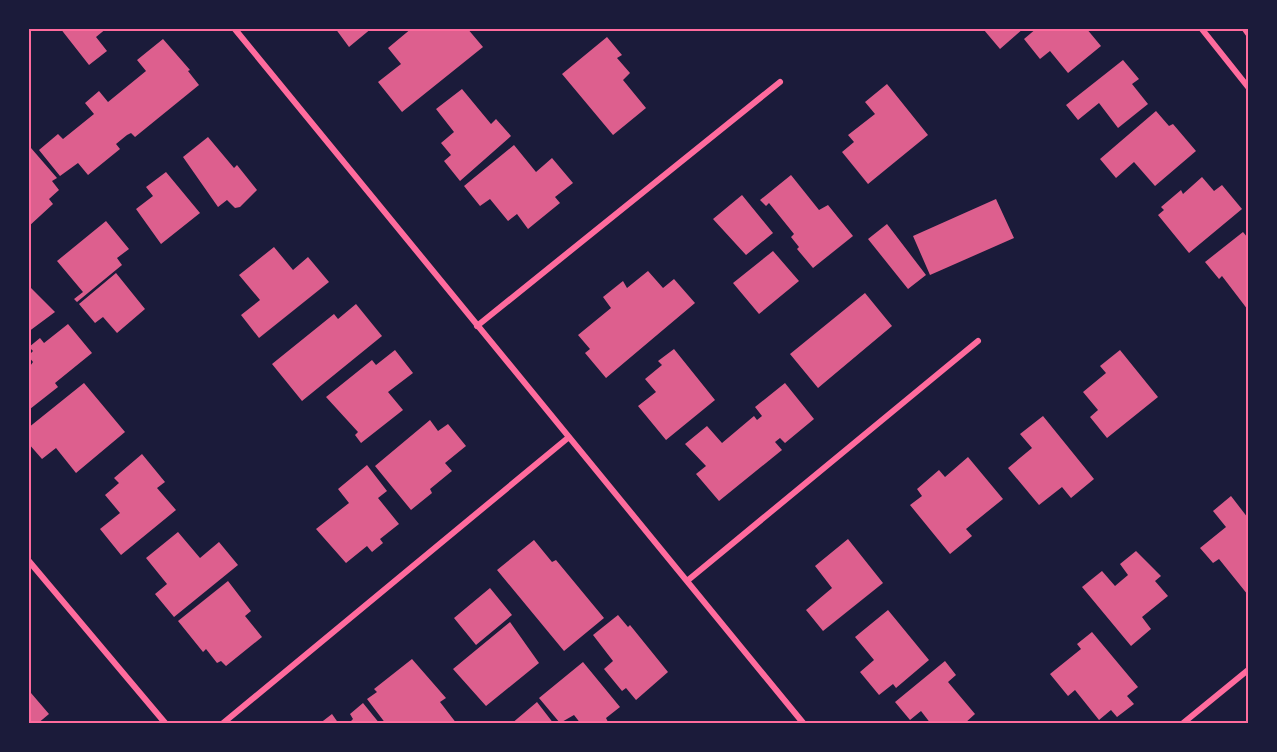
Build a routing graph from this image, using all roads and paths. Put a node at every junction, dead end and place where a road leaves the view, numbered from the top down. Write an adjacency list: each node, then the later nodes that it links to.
1 (234, 28): 7 (street)
2 (1201, 28): 6 (street)
3 (1243, 28): 4 (path)
4 (1248, 35)
5 (780, 82): 7 (street)
6 (1248, 87)
7 (477, 326): 9 (street)
8 (978, 341): 11 (street)
9 (569, 437): 11 (street); 14 (street)
10 (28, 560): 13 (street)
11 (687, 581): 15 (street)
12 (1248, 670): 16 (street)
13 (166, 723)
14 (222, 723)
15 (804, 723)
16 (1182, 723)

